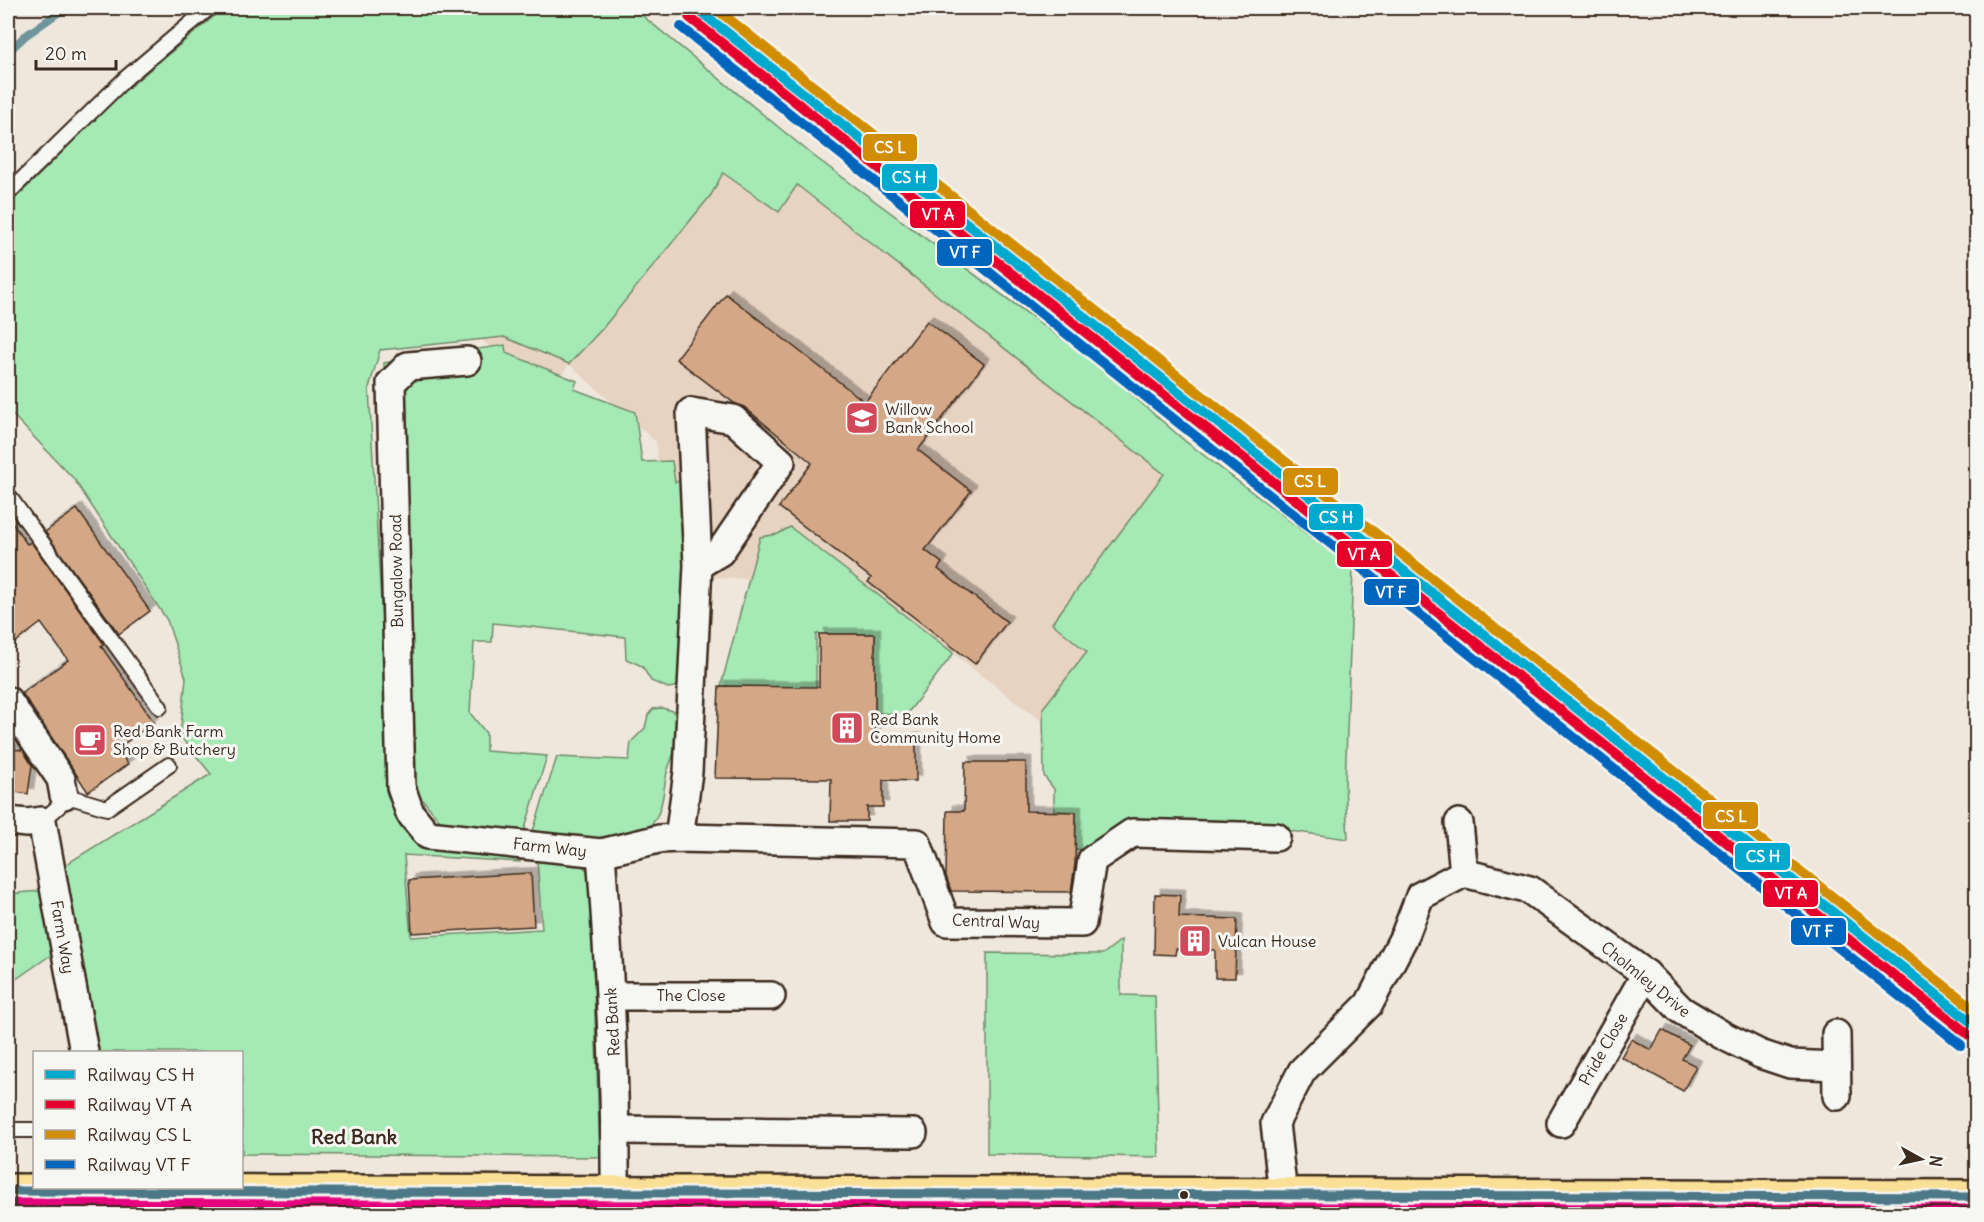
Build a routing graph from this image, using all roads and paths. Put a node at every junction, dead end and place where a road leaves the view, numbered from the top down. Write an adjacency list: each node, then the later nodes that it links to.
1 (209, 8): 2 (lane)
2 (8, 193)
3 (468, 361): 13 (street, Bungalow Road)
4 (8, 495): 7 (lane)
5 (698, 565): 5 (street); 15 (street)
6 (8, 701): 9 (street)
7 (160, 707)
8 (169, 765): 9 (lane)
9 (64, 795): 11 (lane)
10 (8, 821): 11 (street)
11 (42, 821): 22 (street, Farm Way)
12 (1459, 823): 17 (street)
13 (428, 835): 16 (street, Farm Way)
14 (1276, 837): 15 (street, Central Way)
15 (679, 838): 16 (street, Central Way)
16 (601, 853): 19 (street, Red Bank)
17 (1464, 873): 18 (street, Cholmley Drive); 33 (street)
18 (1646, 974): 23 (street, Cholmley Drive); 25 (street, Pride Close)
19 (611, 996): 20 (street, The Close); 28 (street, Red Bank)
20 (771, 996)
21 (1836, 1034): 23 (street)
22 (84, 1051)
23 (1836, 1066): 24 (street)
24 (1837, 1096)
25 (1561, 1123)
26 (8, 1130): 27 (lane)
27 (33, 1130)
28 (616, 1130): 29 (street); 32 (street, Red Bank)
29 (913, 1133)
30 (108, 1190): 31 (main road); 32 (main road)
31 (8, 1191)
32 (615, 1192): 33 (main road)
33 (1283, 1195): 34 (main road)
34 (1977, 1197)

